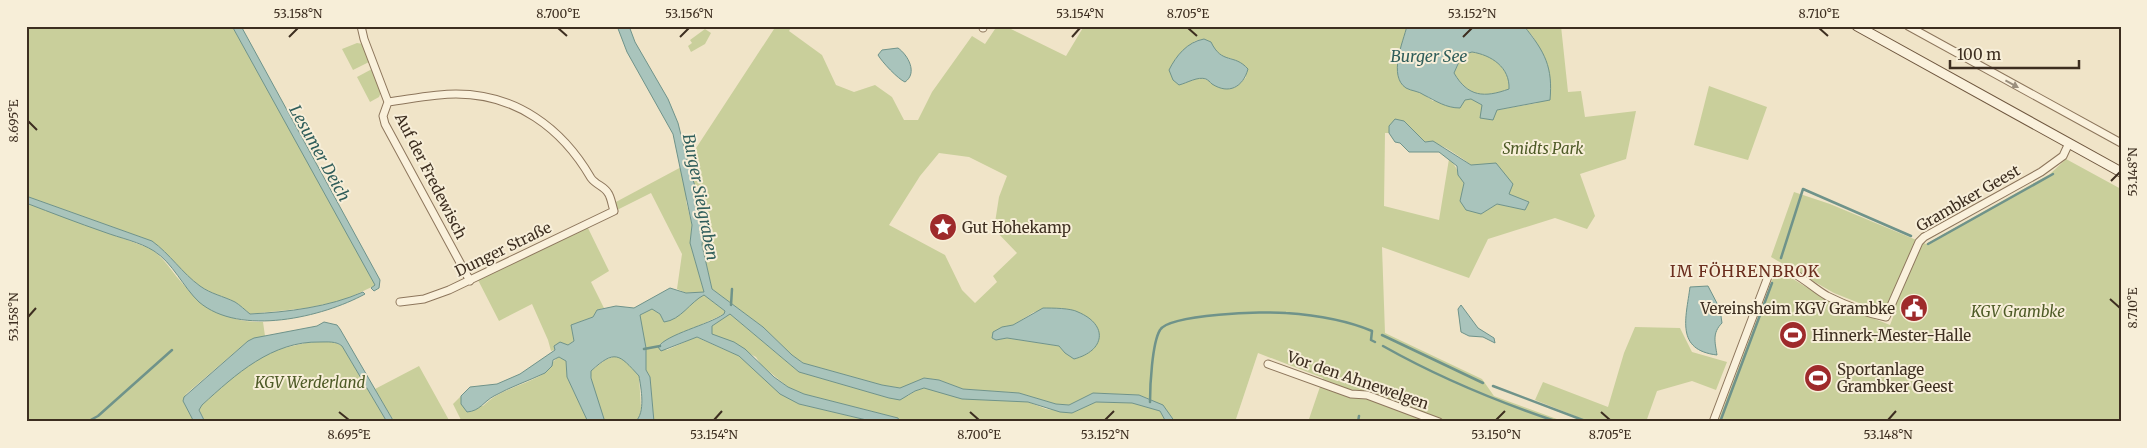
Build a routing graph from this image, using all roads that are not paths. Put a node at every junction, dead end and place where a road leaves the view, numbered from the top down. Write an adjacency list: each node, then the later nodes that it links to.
1 (361, 26): 4 (street, Auf der Fredewisch)
2 (1857, 26): 5 (main road)
3 (1908, 26): 6 (street, one-way to 6)
4 (388, 102): 8 (street, Auf der Fredewisch); 8 (street, Dunger Straße)
5 (2069, 143): 7 (main road); 12 (street, Grambker Geest)
6 (2121, 143)
7 (2121, 172)
8 (470, 281): 9 (street, Dunger Straße)
9 (400, 302)
10 (1268, 364): 11 (street, Vor den Ahnewelgen)
11 (1439, 422)
12 (1713, 422)

